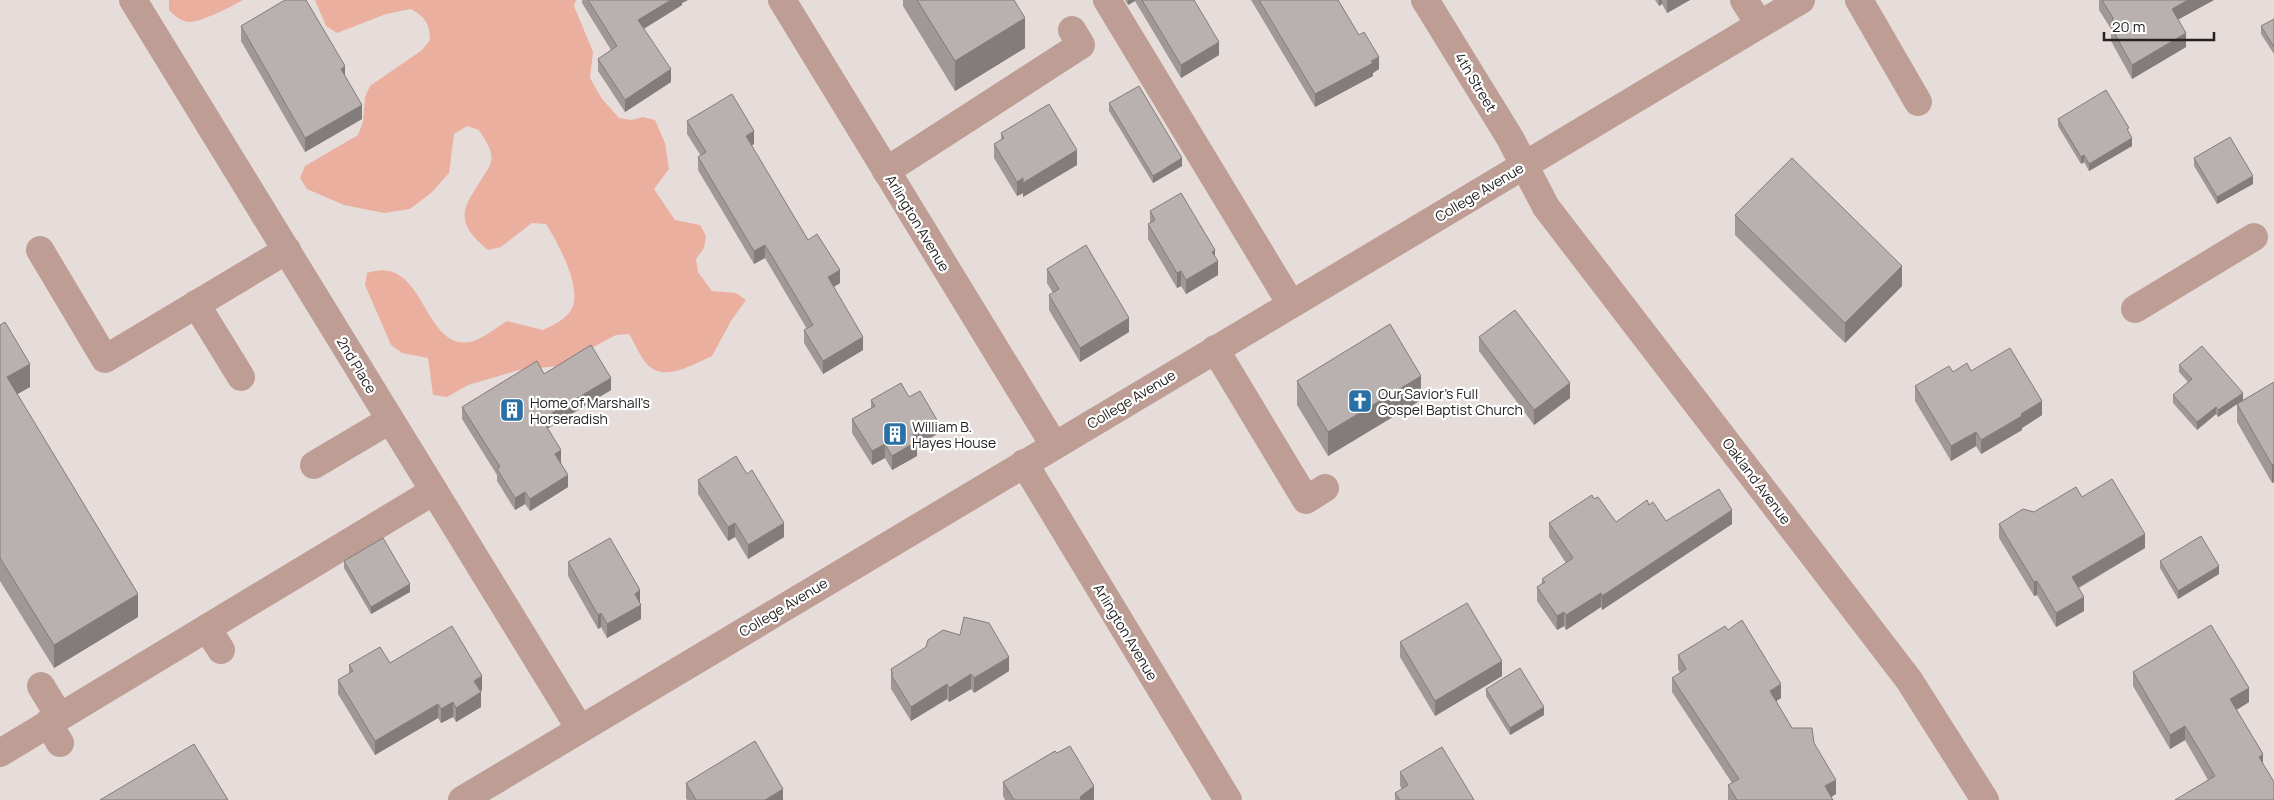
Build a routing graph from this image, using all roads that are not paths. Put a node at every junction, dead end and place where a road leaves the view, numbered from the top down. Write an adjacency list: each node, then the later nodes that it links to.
1 (133, 0): 15 (street, 2nd Place)
2 (782, 0): 12 (street, Arlington Avenue)
3 (1107, 0): 17 (street)
4 (1425, 0): 11 (street, 4th Street)
5 (1744, 0): 8 (street)
6 (1801, 0): 8 (street, College Avenue)
7 (1859, 0): 10 (street)
8 (1759, 24): 11 (street, College Avenue)
9 (1072, 30): 12 (street)
10 (1918, 102)
11 (1524, 165): 17 (street, College Avenue); 33 (street, Oakland Avenue)
12 (886, 171): 22 (street, Arlington Avenue)
13 (2254, 237): 18 (street)
14 (40, 250): 16 (street)
15 (287, 250): 16 (street); 21 (street, 2nd Place)
16 (196, 304): 20 (street)
17 (1291, 304): 19 (street, College Avenue)
18 (2135, 308)
19 (1215, 349): 22 (street, College Avenue); 25 (street)
20 (241, 378)
21 (390, 420): 24 (street); 26 (street, 2nd Place)
22 (1054, 445): 23 (street, College Avenue)
23 (1024, 463): 29 (street, College Avenue); 32 (street, Arlington Avenue)
24 (314, 465)
25 (1325, 488)
26 (434, 491): 28 (street); 29 (street, 2nd Place)
27 (41, 686): 28 (street)
28 (56, 728): 30 (street)
29 (580, 729): 31 (street, College Avenue)
30 (0, 752)
31 (462, 800)
32 (1228, 800)
33 (1985, 800)

